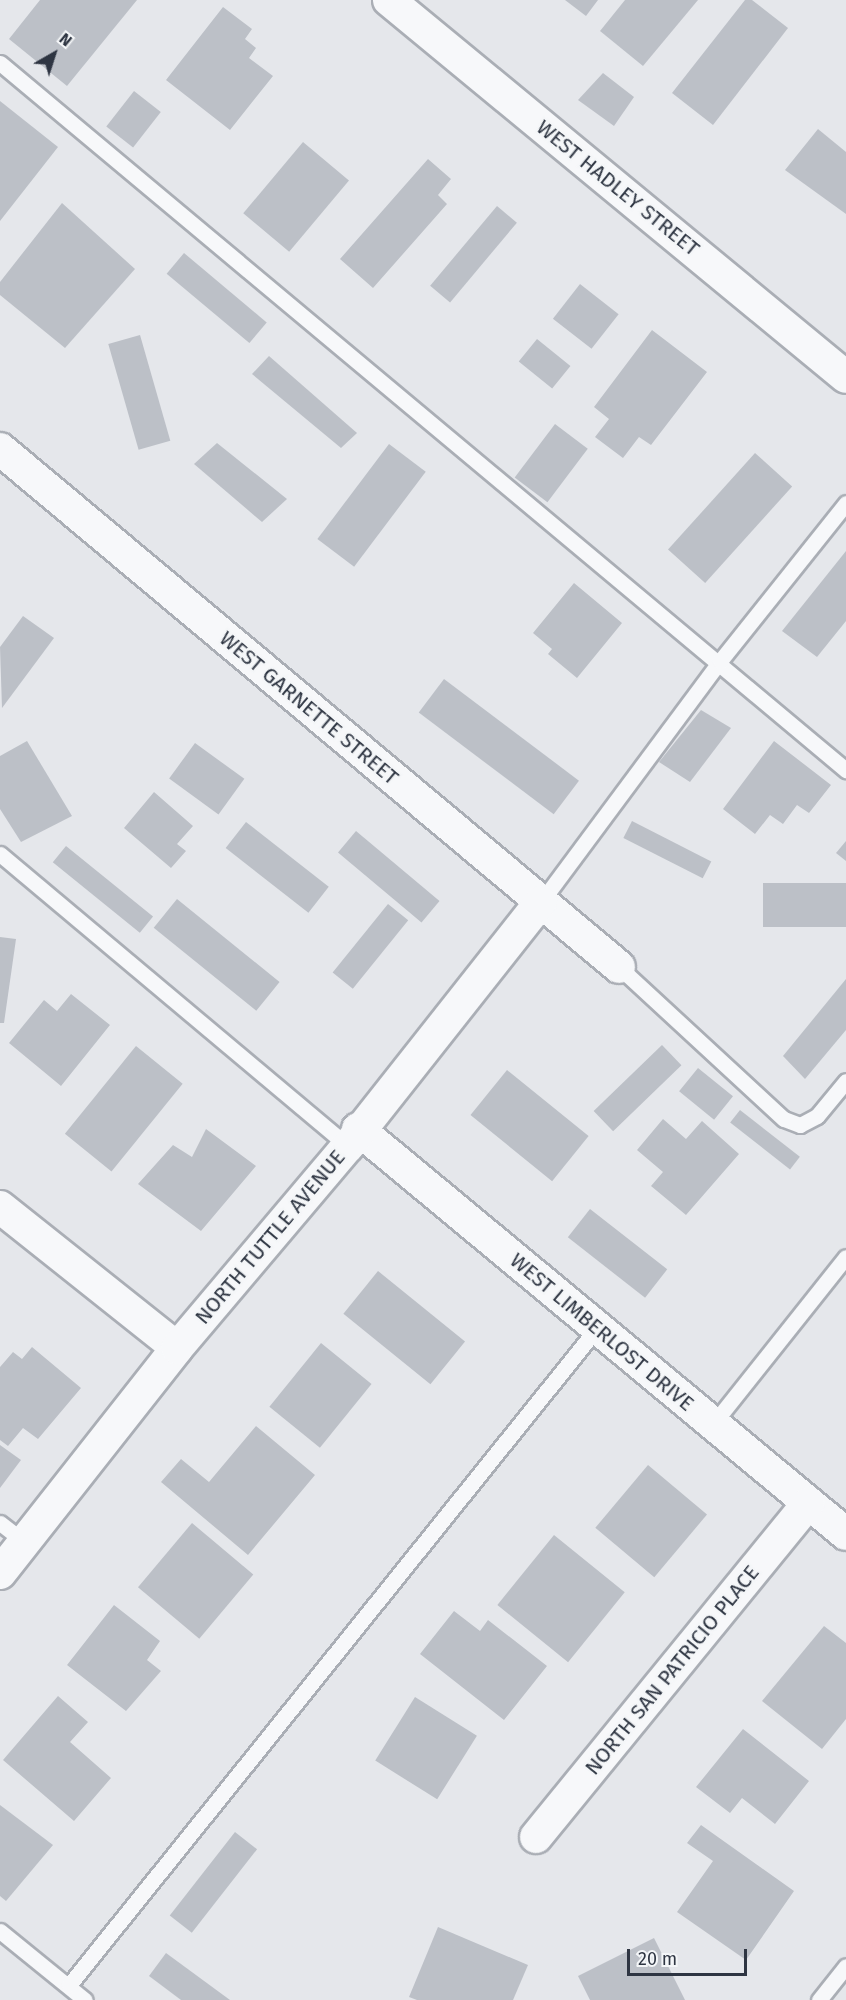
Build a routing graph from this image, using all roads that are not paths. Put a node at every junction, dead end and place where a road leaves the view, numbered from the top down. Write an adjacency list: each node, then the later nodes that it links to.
1 (389, 0): 3 (street, WEST HADLEY STREET)
2 (0, 63): 6 (lane)
3 (846, 376)
4 (0, 449): 9 (street, WEST GARNETTE STREET)
5 (846, 504): 6 (lane)
6 (720, 661): 7 (lane); 9 (lane)
7 (846, 770)
8 (0, 854): 12 (lane)
9 (541, 902): 10 (street, WEST GARNETTE STREET); 12 (street, NORTH TUTTLE AVENUE)
10 (619, 967): 11 (lane)
11 (846, 1082)
12 (353, 1137): 15 (street, WEST LIMBERLOST DRIVE); 16 (street, NORTH TUTTLE AVENUE)
13 (0, 1207): 16 (street)
14 (846, 1257): 17 (lane)
15 (597, 1328): 17 (street, WEST LIMBERLOST DRIVE); 26 (lane)
16 (177, 1348): 21 (street, NORTH TUTTLE AVENUE)
17 (713, 1424): 18 (street, WEST LIMBERLOST DRIVE)
18 (808, 1503): 20 (street, WEST LIMBERLOST DRIVE); 23 (street, NORTH SAN PATRICIO PLACE)
19 (0, 1523): 21 (lane)
20 (846, 1534)
21 (24, 1542): 22 (street, NORTH TUTTLE AVENUE)
22 (0, 1573)
23 (536, 1837)
24 (0, 1931): 26 (lane)
25 (846, 1966): 28 (lane)
26 (69, 1985): 27 (lane)
27 (85, 2000)
28 (819, 2000)

